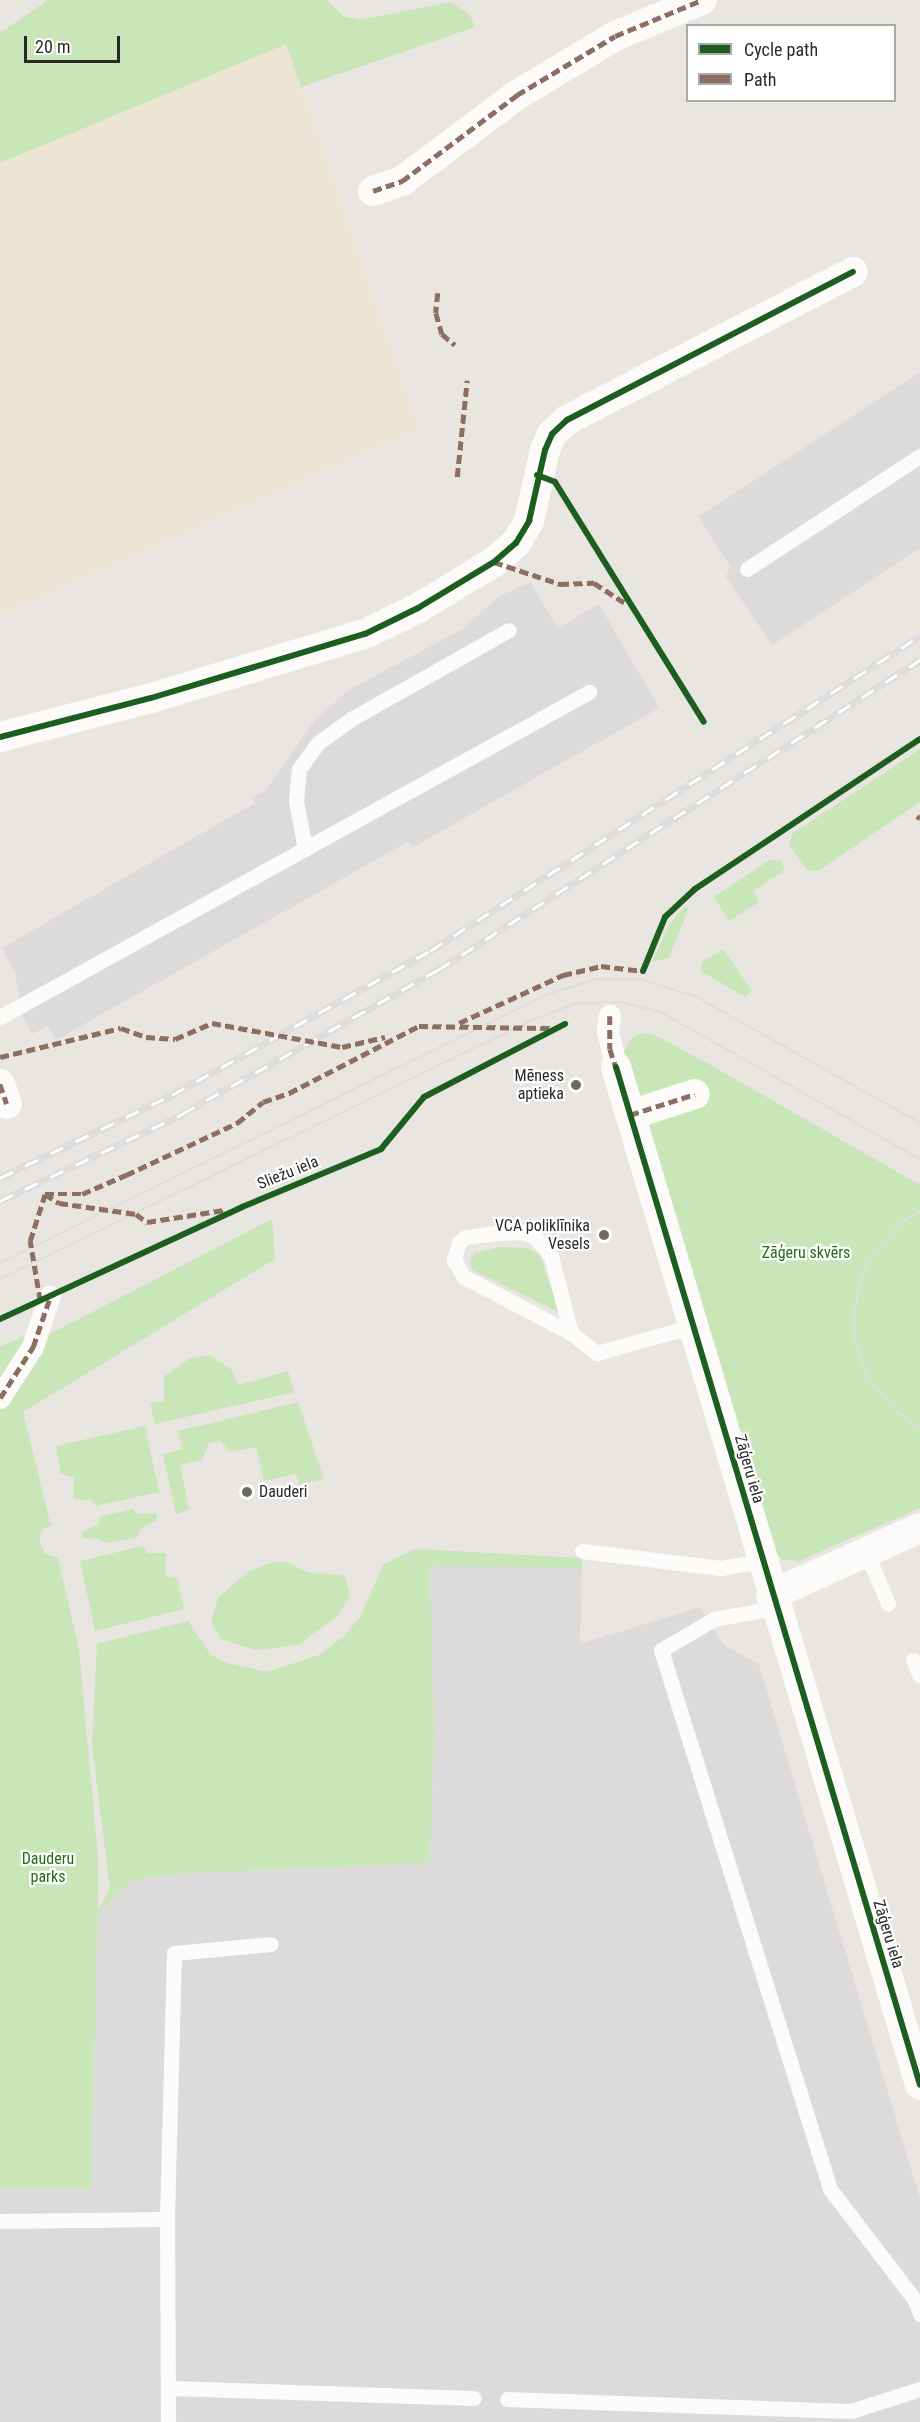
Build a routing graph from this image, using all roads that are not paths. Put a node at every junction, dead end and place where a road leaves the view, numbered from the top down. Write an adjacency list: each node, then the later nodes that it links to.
1 (702, 0): 2 (street)
2 (373, 191)
3 (853, 272): 8 (street)
4 (920, 456): 5 (lane)
5 (747, 569)
6 (509, 630): 9 (lane)
7 (589, 692): 9 (lane)
8 (0, 737)
9 (305, 849): 11 (lane)
10 (610, 1016): 12 (street)
11 (0, 1017)
12 (616, 1067): 14 (street, Zāģeru iela)
13 (694, 1094): 14 (street)
14 (630, 1115): 16 (street, Zāģeru iela)
15 (50, 1297): 18 (street)
16 (693, 1326): 17 (lane); 22 (street, Zāģeru iela)
17 (571, 1333): 17 (lane)
18 (0, 1398)
19 (920, 1528): 21 (street)
20 (582, 1551): 22 (lane)
21 (866, 1552): 23 (street); 24 (lane)
22 (761, 1561): 23 (street, Zāģeru iela)
23 (773, 1601): 28 (street, Zāģeru iela); 31 (lane)
24 (888, 1603)
25 (913, 1660): 26 (lane)
26 (920, 1676)
27 (272, 1944): 29 (lane)
28 (920, 2085)
29 (167, 2219): 30 (lane); 32 (lane)
30 (0, 2221)
31 (920, 2314)
32 (169, 2388): 34 (lane); 36 (lane)
33 (920, 2389): 35 (lane)
34 (474, 2398)
35 (507, 2399)
36 (168, 2422)

